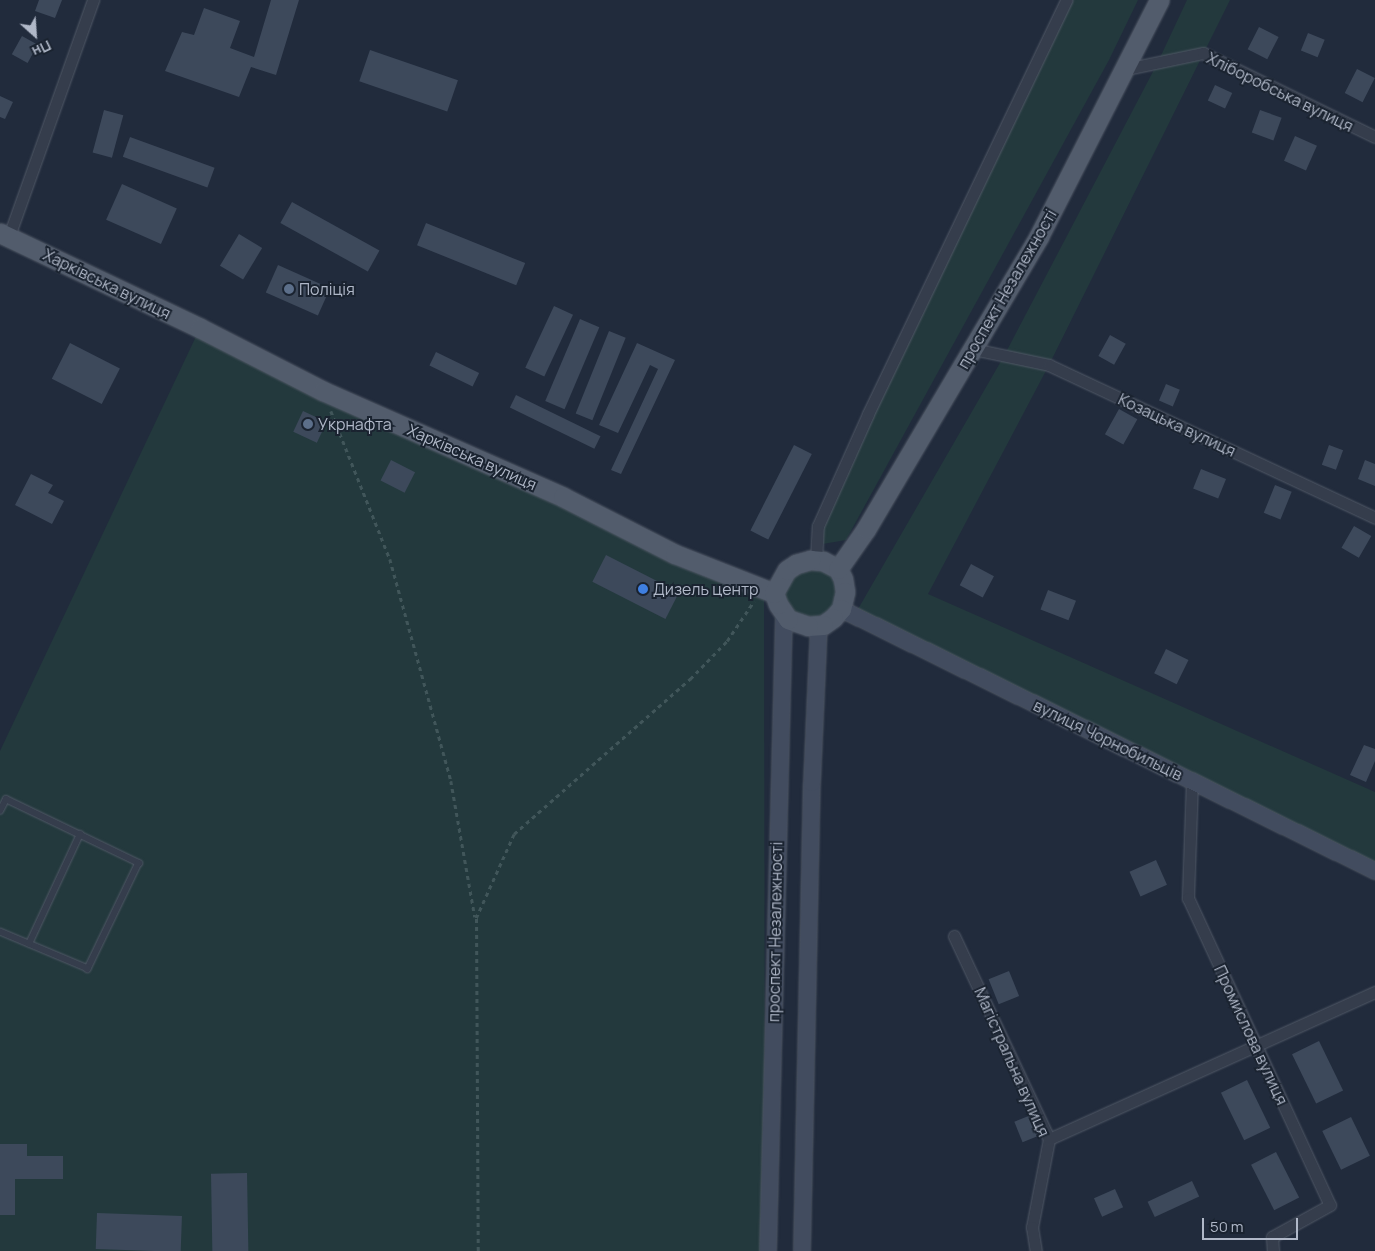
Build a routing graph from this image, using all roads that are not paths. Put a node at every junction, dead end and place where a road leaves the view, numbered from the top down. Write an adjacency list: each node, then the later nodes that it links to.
1 (93, 0): 6 (street)
2 (1066, 0): 9 (street)
3 (1159, 0): 4 (main road, проспект Незалежності)
4 (1126, 69): 5 (street, Хліборобська вулиця); 7 (main road, проспект Незалежності)
5 (1375, 137)
6 (4, 234): 11 (main road, Харківська вулиця)
7 (973, 349): 8 (street, Козацька вулиця); 10 (main road, проспект Незалежності)
8 (1375, 518)
9 (816, 561): 10 (main road); 11 (main road)
10 (838, 569): 12 (main road)
11 (768, 591): 13 (main road)
12 (841, 608): 14 (main road); 15 (street, вулиця Чорнобильців)
13 (784, 613): 14 (main road); 25 (street, проспект Незалежності)
14 (819, 625): 26 (street, проспект Незалежності)
15 (1192, 781): 18 (street, вулиця Чорнобильців); 23 (street, Промислова вулиця)
16 (0, 812): 17 (lane)
17 (80, 834): 21 (lane); 21 (lane)
18 (1375, 871)
19 (0, 932): 21 (lane)
20 (954, 936): 24 (street, Магістральна вулиця)
21 (29, 944)
22 (1375, 992): 23 (street)
23 (1256, 1047): 24 (street); 28 (street, Промислова вулиця)
24 (1049, 1140): 27 (street, Магістральна вулиця)
25 (768, 1251)
26 (802, 1251)
27 (1036, 1251)
28 (1273, 1251)

